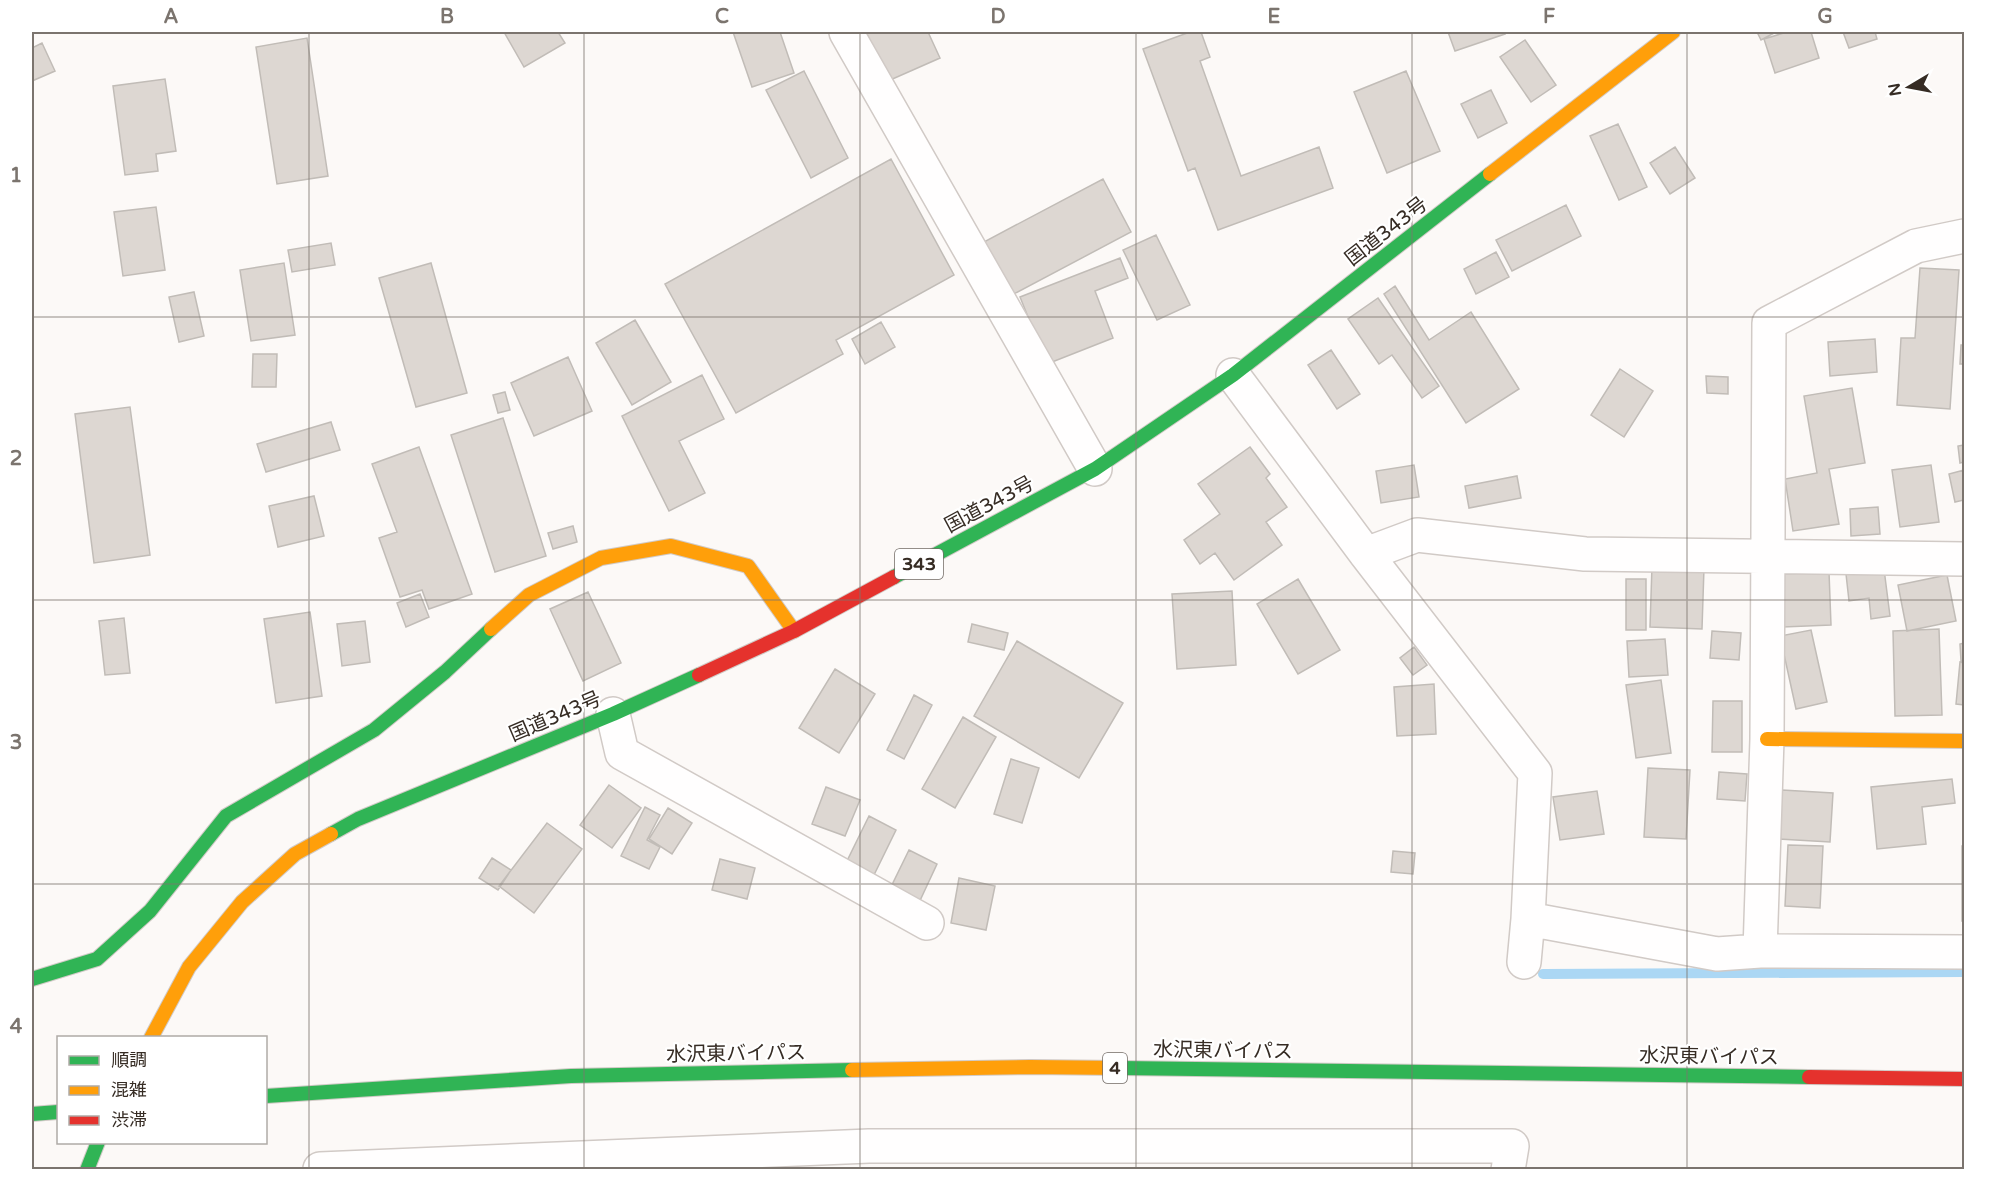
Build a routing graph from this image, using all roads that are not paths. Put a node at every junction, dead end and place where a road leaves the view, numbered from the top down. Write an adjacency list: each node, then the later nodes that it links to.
1 (846, 32): 5 (street)
2 (1672, 32): 4 (main road, 国道343号 / 343)
3 (1965, 236): 7 (street)
4 (1233, 375): 5 (main road, 国道343号 / 343); 6 (street)
5 (1095, 469): 9 (main road, 国道343号 / 343)
6 (1366, 554): 7 (street); 13 (street)
7 (1769, 558): 8 (street); 11 (street)
8 (1965, 559)
9 (794, 631): 10 (main road, 国道343号 / 343); 18 (main road)
10 (613, 714): 14 (street); 19 (main road, 国道343号 / 343)
11 (1767, 739): 12 (main road); 15 (street)
12 (1965, 741)
13 (1528, 919): 15 (street); 17 (street)
14 (927, 923)
15 (1760, 951): 16 (street)
16 (1965, 952)
17 (1524, 962)
18 (32, 979)
19 (152, 1036)
20 (1965, 1079): 21 (main road, 水沢東バイパス / 4)
21 (267, 1096)
22 (57, 1112): 23 (main road)
23 (32, 1114)
24 (98, 1144): 26 (main road)
25 (320, 1168): 27 (street)
26 (87, 1170)
27 (1508, 1170)

